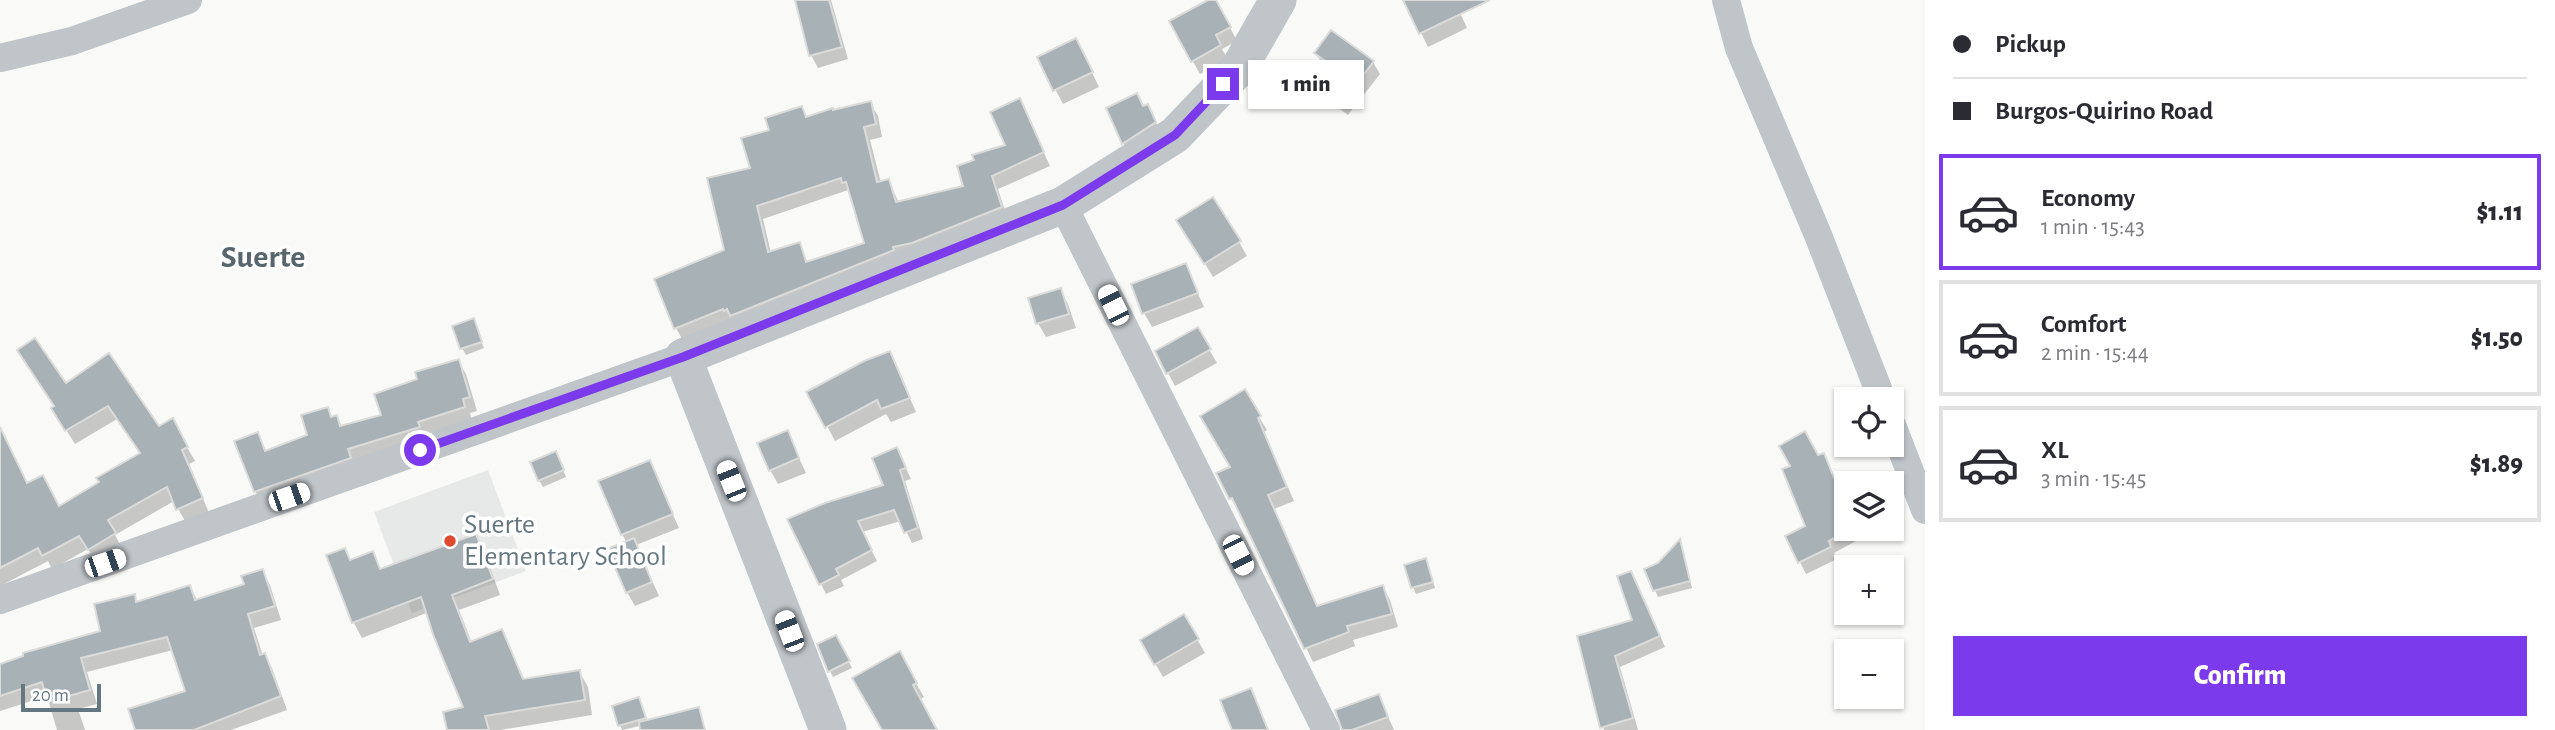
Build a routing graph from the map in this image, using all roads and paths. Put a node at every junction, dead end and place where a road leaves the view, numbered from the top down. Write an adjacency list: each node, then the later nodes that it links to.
1 (188, 0): 4 (street)
2 (1278, 0): 5 (street)
3 (1726, 0): 7 (street)
4 (0, 58)
5 (1063, 205): 6 (street); 12 (street)
6 (683, 357): 10 (street); 11 (street)
7 (1877, 387)
8 (1904, 456): 9 (street)
9 (1925, 510)
10 (0, 600)
11 (828, 730)
12 (1326, 730)

